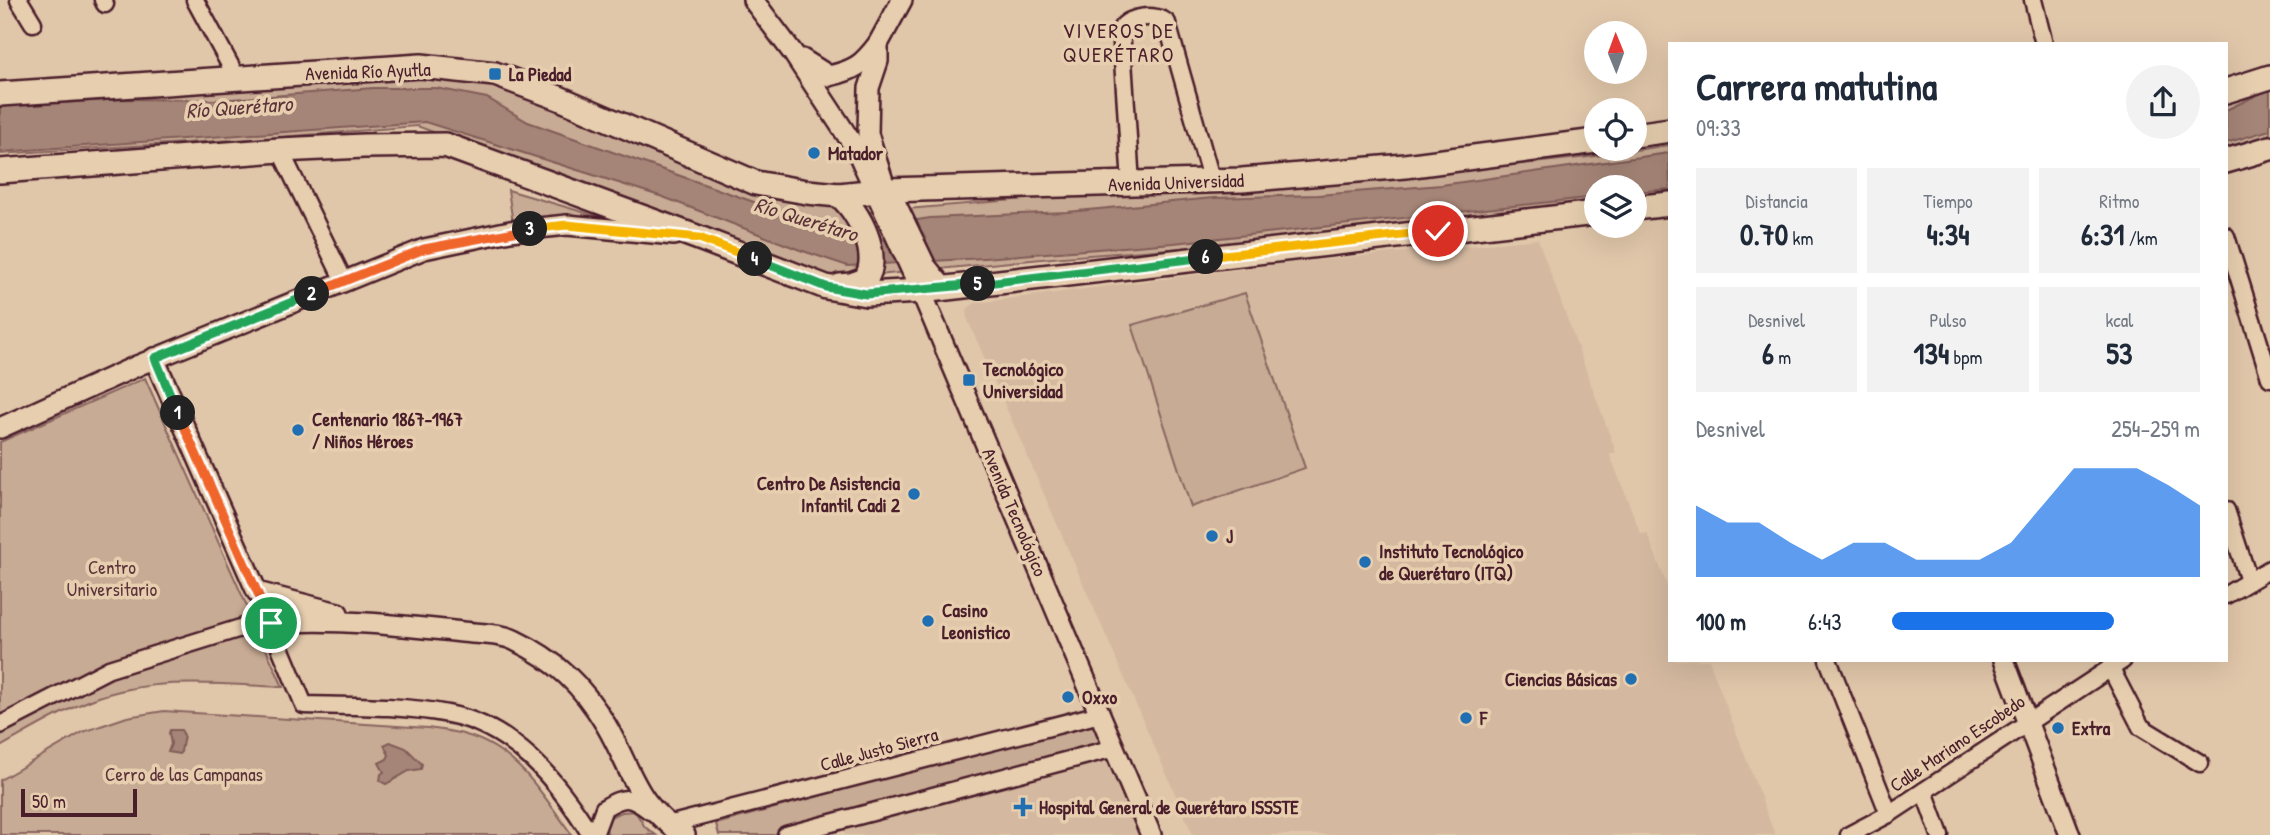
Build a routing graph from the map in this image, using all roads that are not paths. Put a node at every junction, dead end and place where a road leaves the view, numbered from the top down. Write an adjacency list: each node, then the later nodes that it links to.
1 (19, 0): 7 (street)
2 (195, 0): 12 (street)
3 (753, 0): 10 (street)
4 (902, 0): 9 (street)
5 (909, 0): 9 (street)
6 (2033, 0): 8 (street)
7 (33, 23)
8 (2043, 42)
9 (878, 49): 10 (street); 19 (street); 27 (street)
10 (793, 53): 19 (street)
11 (2270, 77): 13 (main road)
12 (237, 78): 14 (main road, Avenida Río Ayutla); 24 (main road, Avenida Río Ayutla)
13 (2228, 90)
14 (0, 94)
15 (1668, 130): 16 (main road)
16 (1647, 133)
17 (1584, 143): 23 (main road, Avenida Universidad)
18 (2270, 148): 21 (main road)
19 (856, 149): 27 (street)
20 (280, 150): 22 (main road); 31 (main road); 33 (street)
21 (2228, 160)
22 (0, 171)
23 (1212, 181): 25 (main road, Avenida Universidad); 25 (street)
24 (756, 183): 26 (main road, Avenida Universidad)
25 (1131, 184): 27 (main road, Avenida Universidad)
26 (839, 195): 27 (main road, Avenida Universidad); 34 (main road)
27 (885, 199): 35 (main road)
28 (1668, 204): 29 (main road)
29 (1647, 207)
30 (1584, 214): 35 (main road)
31 (699, 238): 33 (street); 34 (main road)
32 (2228, 242): 37 (street)
33 (344, 281): 36 (street)
34 (826, 287): 35 (main road)
35 (931, 290): 49 (street, Avenida Tecnológico)
36 (155, 358): 38 (street); 42 (street)
37 (2270, 378)
38 (0, 428)
39 (2228, 516): 41 (street)
40 (2270, 569): 41 (street)
41 (2249, 582): 43 (street)
42 (257, 592): 44 (street); 45 (street)
43 (2228, 595)
44 (271, 623): 45 (street); 51 (street); 57 (street)
45 (361, 623): 56 (street)
46 (1829, 662): 55 (street)
47 (2005, 662): 50 (street)
48 (2117, 664): 50 (street, Calle Mariano Escobedo); 53 (street)
49 (1100, 714): 52 (street, Avenida Tecnológico); 56 (street, Calle Justo Sierra)
50 (2026, 722): 54 (street, Calle Mariano Escobedo); 62 (street)
51 (0, 725)
52 (1114, 748): 58 (street); 59 (street, Avenida Tecnológico)
53 (2200, 763)
54 (1924, 791): 55 (street, Calle Mariano Escobedo); 61 (street)
55 (1889, 814): 60 (street, Calle Mariano Escobedo)
56 (669, 825): 57 (street)
57 (593, 835)
58 (786, 835)
59 (1151, 835)
60 (1849, 835)
61 (1940, 835)
62 (2070, 835)

